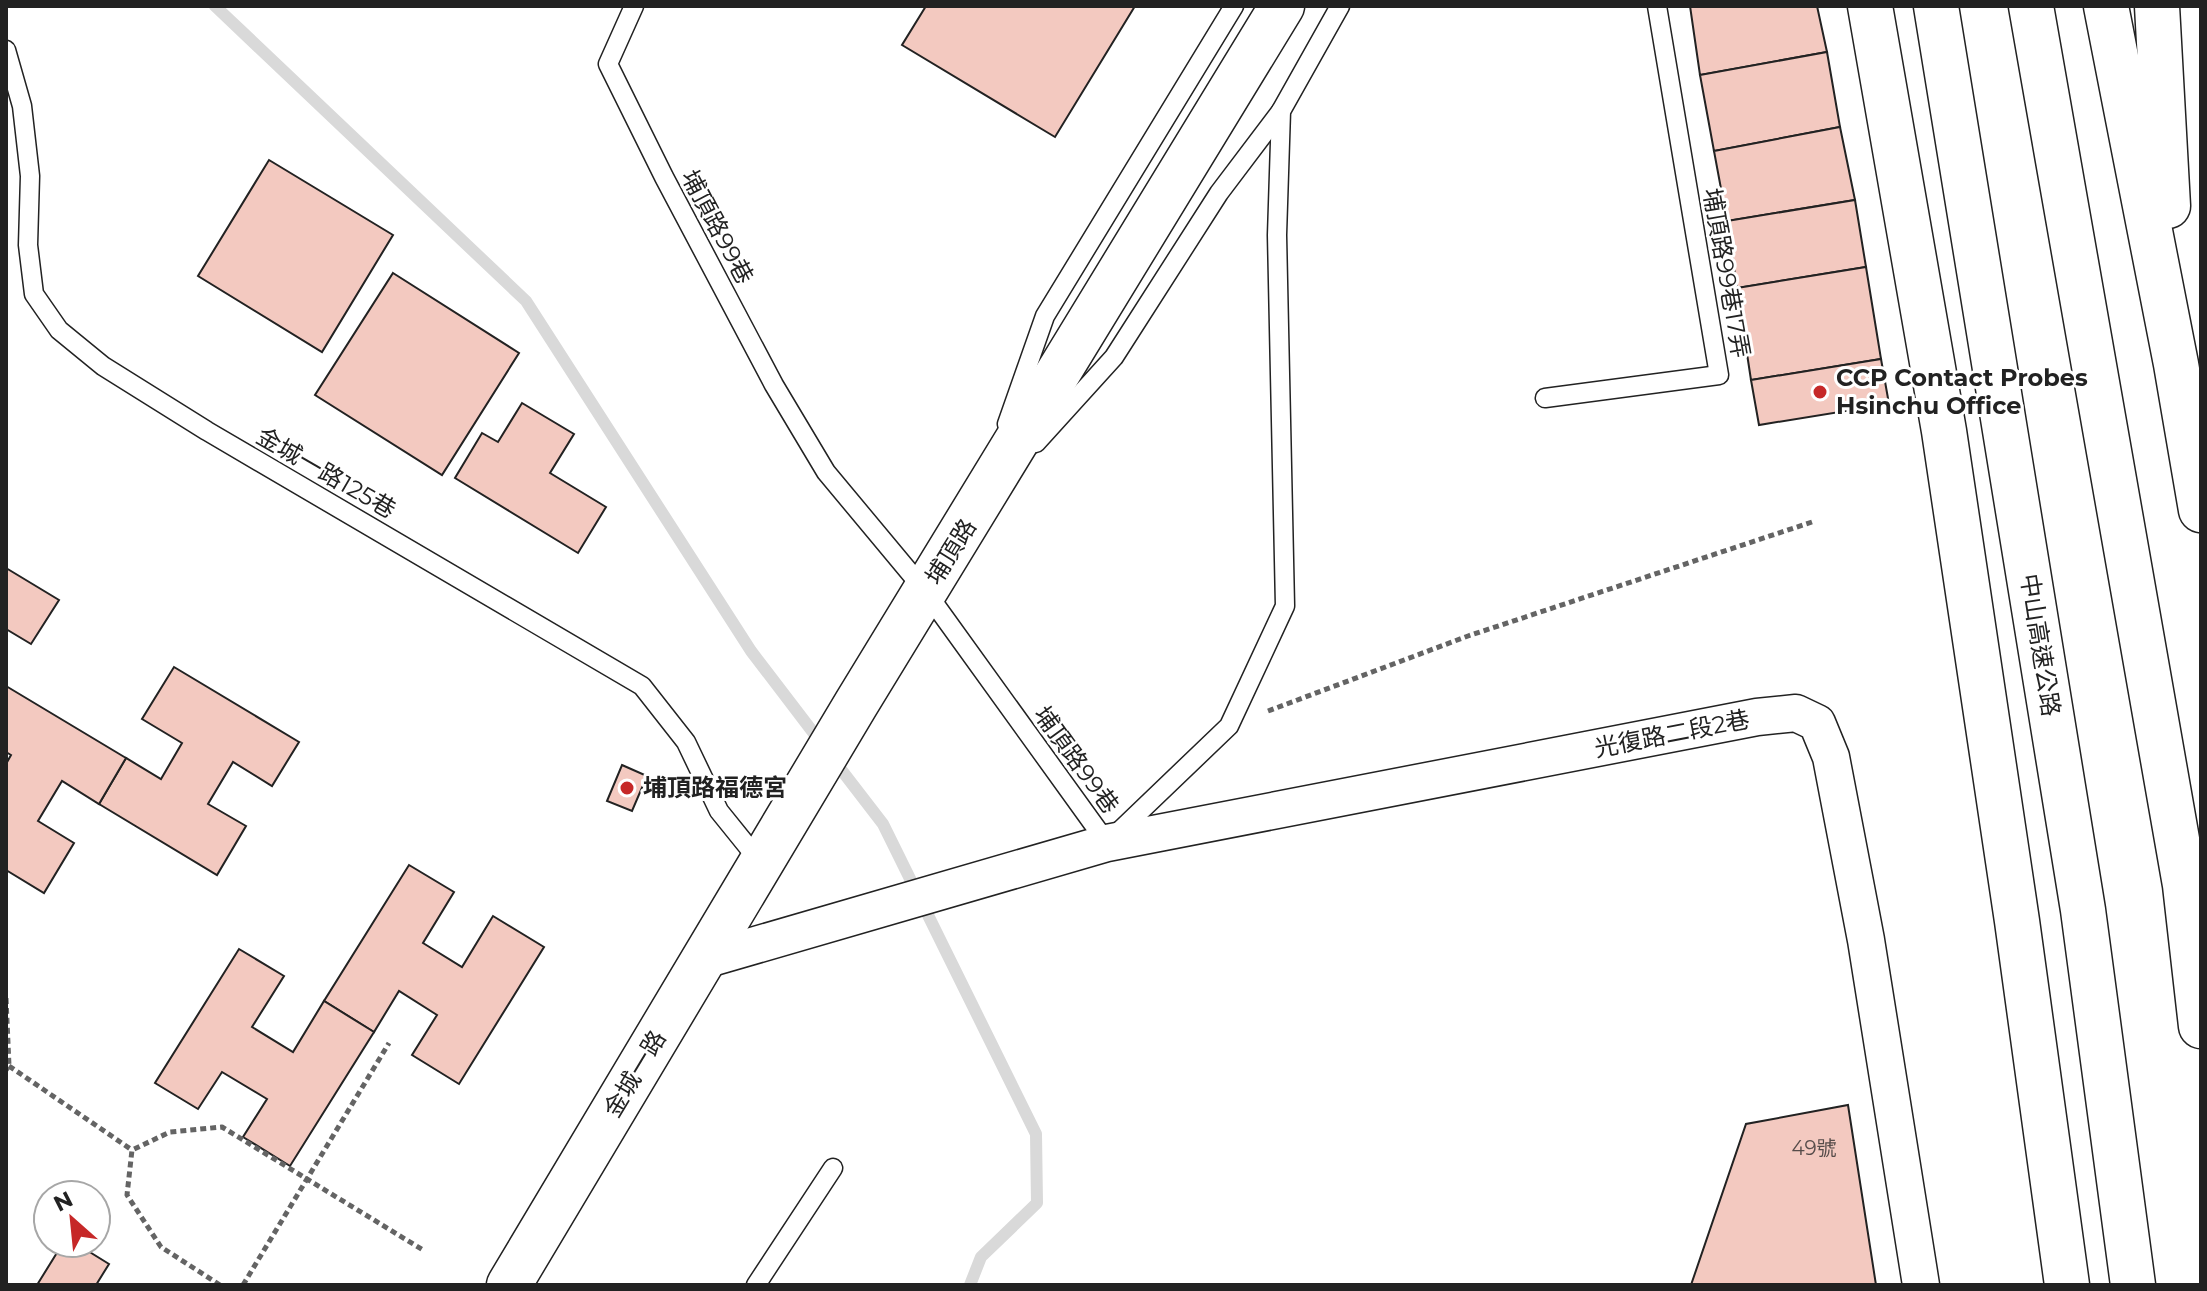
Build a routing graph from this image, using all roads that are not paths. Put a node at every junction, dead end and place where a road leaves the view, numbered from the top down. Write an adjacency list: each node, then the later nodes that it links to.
1 (634, 6): 19 (lane, 埔頂路99巷)
2 (1234, 6): 17 (lane)
3 (1282, 6): 17 (main road, 埔頂路)
4 (1340, 6): 13 (lane, 埔頂路99巷)
5 (1657, 6): 15 (lane, 埔頂路99巷17弄)
6 (1845, 6): 16 (main road)
7 (1870, 6): 16 (main road)
8 (1936, 6): 29 (main road, 中山高速公路)
9 (2031, 6): 23 (main road)
10 (2106, 6): 14 (main road)
11 (2157, 6): 14 (main road)
12 (6, 50): 21 (lane, 金城一路125巷)
13 (1281, 111): 17 (lane); 20 (lane, 埔頂路99巷)
14 (2176, 364): 18 (main road)
15 (1545, 398)
16 (1944, 431): 28 (main road)
17 (978, 508): 19 (main road, 埔頂路)
18 (2201, 510)
19 (926, 592): 20 (lane, 埔頂路99巷); 21 (main road, 埔頂路)
20 (1107, 843): 22 (street, 光復路二段2巷); 27 (street, 光復路二段2巷)
21 (761, 863): 22 (main road, 金城一路)
22 (704, 960): 25 (main road, 金城一路)
23 (2201, 1026)
24 (833, 1168): 26 (lane)
25 (509, 1285)
26 (756, 1285)
27 (1921, 1285)
28 (2067, 1285)
29 (2133, 1285)

